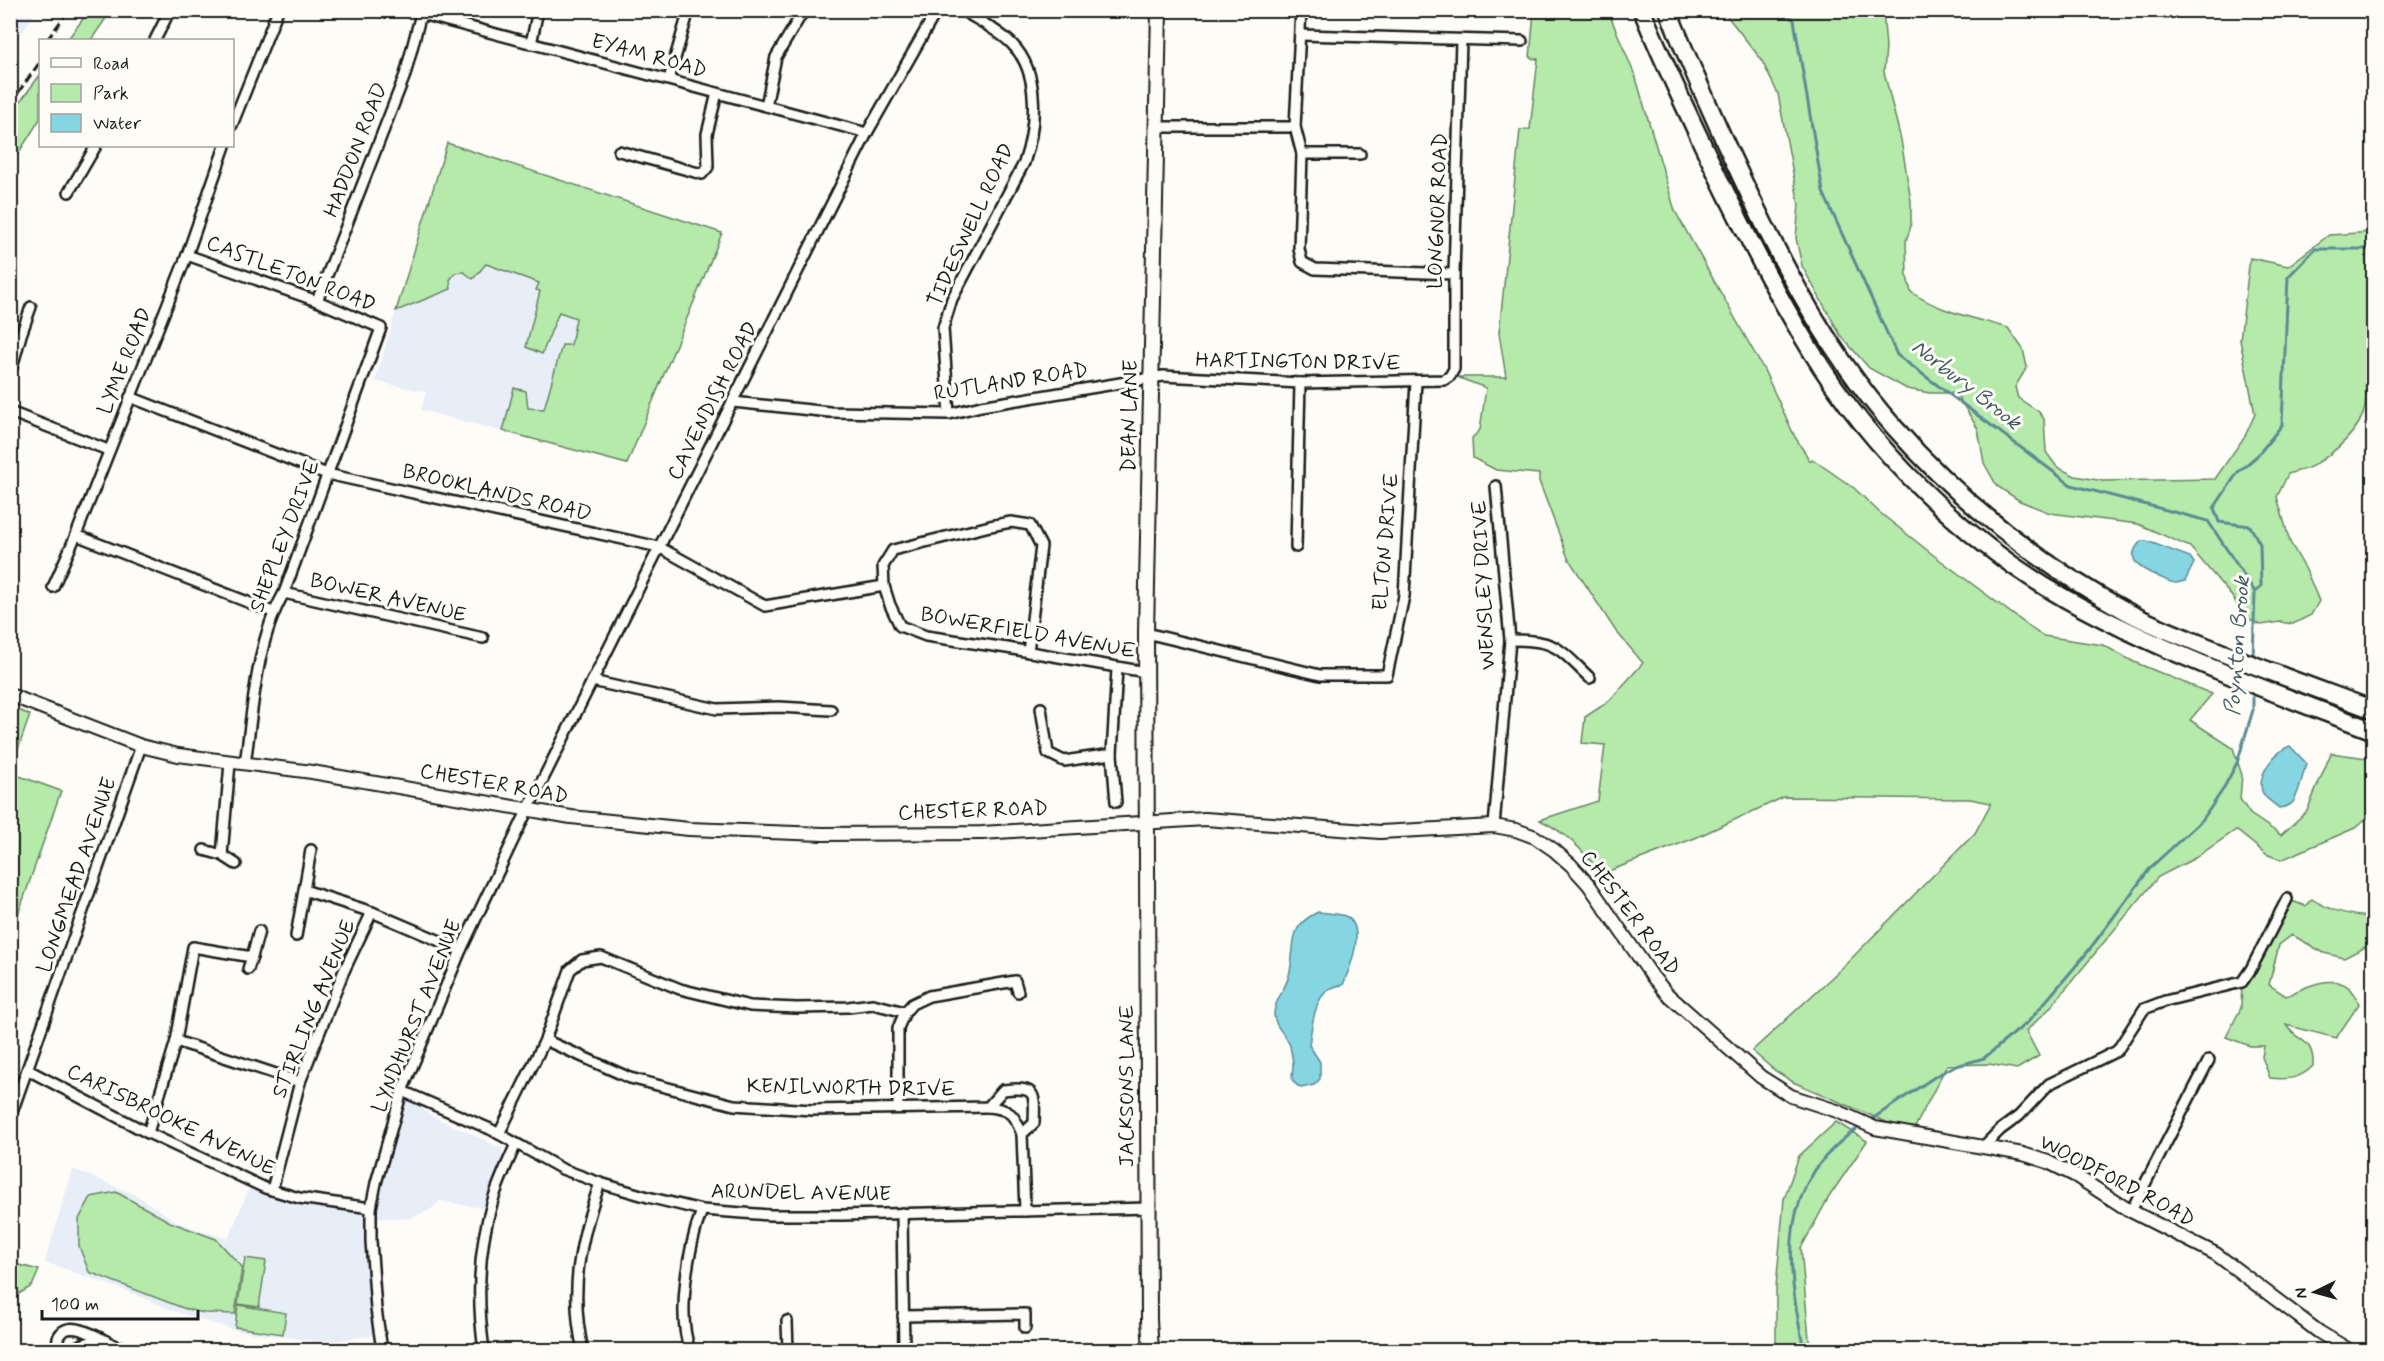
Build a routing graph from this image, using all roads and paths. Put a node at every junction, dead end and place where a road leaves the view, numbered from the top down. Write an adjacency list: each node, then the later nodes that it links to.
1 (170, 10): 14 (street)
2 (278, 10): 21 (street)
3 (538, 10): 17 (street)
4 (689, 10): 18 (street)
5 (804, 10): 20 (street)
6 (937, 10): 24 (street, CAVENDISH ROAD)
7 (963, 10): 44 (street, TIDESWELL ROAD)
8 (1159, 10): 22 (main road, DEAN LANE)
9 (1301, 10): 13 (street)
10 (1642, 10): 59 (highway)
11 (1668, 10): 59 (highway)
12 (421, 12): 17 (street, EYAM ROAD); 33 (street, HADDON ROAD)
13 (1300, 35): 15 (street); 23 (street)
14 (156, 39)
15 (1461, 40): 16 (street); 32 (street, LONGNOR ROAD)
16 (1522, 41)
17 (531, 44): 18 (street, EYAM ROAD)
18 (669, 79): 19 (street, EYAM ROAD)
19 (717, 93): 20 (street, EYAM ROAD); 27 (street)
20 (766, 106): 24 (street, EYAM ROAD)
21 (235, 110)
22 (1157, 127): 23 (street); 37 (main road, DEAN LANE)
23 (1295, 127): 28 (street)
24 (867, 133): 42 (street, CAVENDISH ROAD)
25 (95, 147): 30 (street)
26 (225, 147): 31 (street, LYME ROAD)
27 (619, 151)
28 (1302, 153): 29 (street); 32 (street)
29 (1360, 154)
30 (69, 192)
31 (187, 255): 33 (street, CASTLETON ROAD); 41 (street, LYME ROAD)
32 (1454, 274): 38 (street, LONGNOR ROAD)
33 (317, 301): 35 (street, CASTLETON ROAD)
34 (31, 307): 36 (street)
35 (381, 328): 46 (street, SHEPLEY DRIVE)
36 (10, 375)
37 (1151, 377): 40 (street, HARTINGTON DRIVE); 44 (street, RUTLAND ROAD); 55 (main road, DEAN LANE)
38 (1444, 380): 39 (street, HARTINGTON DRIVE)
39 (1416, 382): 40 (street, HARTINGTON DRIVE); 55 (street, ELTON DRIVE)
40 (1300, 383): 50 (street)
41 (130, 397): 45 (street, LYME ROAD); 46 (street, BROOKLANDS ROAD)
42 (733, 402): 44 (street, RUTLAND ROAD); 49 (street, CAVENDISH ROAD)
43 (10, 412): 45 (street)
44 (949, 414)
45 (108, 450): 48 (street, LYME ROAD)
46 (327, 474): 49 (street, BROOKLANDS ROAD); 53 (street, SHEPLEY DRIVE)
47 (1496, 486): 57 (street, WENSLEY DRIVE)
48 (76, 535): 52 (street, LYME ROAD); 54 (street)
49 (659, 548): 51 (street); 63 (street, CAVENDISH ROAD)
50 (1296, 548)
51 (884, 586): 58 (street, BOWERFIELD AVENUE); 58 (street)
52 (53, 587)
53 (284, 593): 54 (street, SHEPLEY DRIVE); 56 (street, BOWER AVENUE)
54 (273, 612): 72 (street, SHEPLEY DRIVE)
55 (1146, 633): 61 (main road, DEAN LANE)
56 (483, 638)
57 (1510, 640): 62 (street); 76 (street, WENSLEY DRIVE)
58 (1028, 652): 60 (street, BOWERFIELD AVENUE)
59 (2222, 662): 67 (highway); 68 (highway)
60 (1117, 669): 61 (street, BOWERFIELD AVENUE); 70 (street)
61 (1146, 672): 75 (main road, DEAN LANE)
62 (1590, 678)
63 (592, 681): 66 (street); 74 (street, CAVENDISH ROAD)
64 (10, 695): 69 (street, CHESTER ROAD)
65 (1041, 708): 70 (street)
66 (831, 710)
67 (2373, 710)
68 (2373, 731)
69 (141, 746): 71 (street, CHESTER ROAD); 96 (street, LONGMEAD AVENUE)
70 (1112, 754): 73 (street)
71 (230, 763): 72 (street, CHESTER ROAD); 79 (street)
72 (245, 764): 74 (street, CHESTER ROAD)
73 (1116, 802)
74 (527, 811): 75 (street, CHESTER ROAD); 86 (street, LYNDHURST AVENUE)
75 (1146, 822): 76 (street, CHESTER ROAD); 112 (main road, JACKSONS LANE)
76 (1494, 826): 102 (street, CHESTER ROAD)
77 (204, 850): 79 (street)
78 (311, 850): 81 (street)
79 (222, 855): 80 (street)
80 (236, 864)
81 (304, 890): 83 (street); 85 (street)
82 (2287, 899): 108 (street)
83 (372, 912): 86 (street); 97 (street, STIRLING AVENUE)
84 (259, 931): 87 (street)
85 (296, 936)
86 (461, 950): 98 (street, LYNDHURST AVENUE)
87 (252, 957): 88 (street); 94 (street)
88 (249, 969)
89 (1015, 969): 90 (street)
90 (1015, 981): 91 (street); 92 (street)
91 (1018, 992)
92 (905, 1012): 93 (street); 100 (street)
93 (545, 1040): 100 (street, KENILWORTH DRIVE); 105 (street)
94 (176, 1041): 97 (street); 104 (street)
95 (2209, 1060): 115 (street)
96 (28, 1070): 99 (street, LONGMEAD AVENUE); 104 (street, CARISBROOKE AVENUE)
97 (300, 1082): 110 (street, STIRLING AVENUE)
98 (402, 1091): 105 (street, ARUNDEL AVENUE); 111 (street, LYNDHURST AVENUE)
99 (14, 1093): 103 (street, LONGMEAD AVENUE)
100 (898, 1107): 101 (street, KENILWORTH DRIVE)
101 (988, 1107): 106 (street, KENILWORTH DRIVE); 106 (street)
102 (1838, 1112): 108 (street, WOODFORD ROAD)
103 (10, 1118)
104 (148, 1133): 110 (street, CARISBROOKE AVENUE)
105 (499, 1134): 107 (street, ARUNDEL AVENUE)
106 (1022, 1134): 114 (street)
107 (516, 1144): 109 (street, ARUNDEL AVENUE); 125 (street)
108 (1984, 1146): 115 (street, WOODFORD ROAD)
109 (600, 1183): 113 (street, ARUNDEL AVENUE); 126 (street)
110 (272, 1190): 111 (street, CARISBROOKE AVENUE)
111 (371, 1208): 124 (street, LYNDHURST AVENUE)
112 (1150, 1208): 114 (street, ARUNDEL AVENUE); 130 (main road, JACKSONS LANE)
113 (702, 1210): 116 (street, ARUNDEL AVENUE); 127 (street)
114 (1025, 1211): 116 (street, ARUNDEL AVENUE)
115 (2131, 1211): 131 (street, WOODFORD ROAD)
116 (902, 1213): 117 (street)
117 (903, 1316): 119 (street); 129 (street)
118 (787, 1321): 128 (street)
119 (1025, 1328)
120 (114, 1345): 121 (street); 122 (street); 123 (street)
121 (59, 1350)
122 (72, 1350)
123 (128, 1350)
124 (382, 1350)
125 (484, 1350)
126 (583, 1350)
127 (690, 1350)
128 (788, 1350)
129 (904, 1350)
130 (1151, 1350)
131 (2349, 1350)

